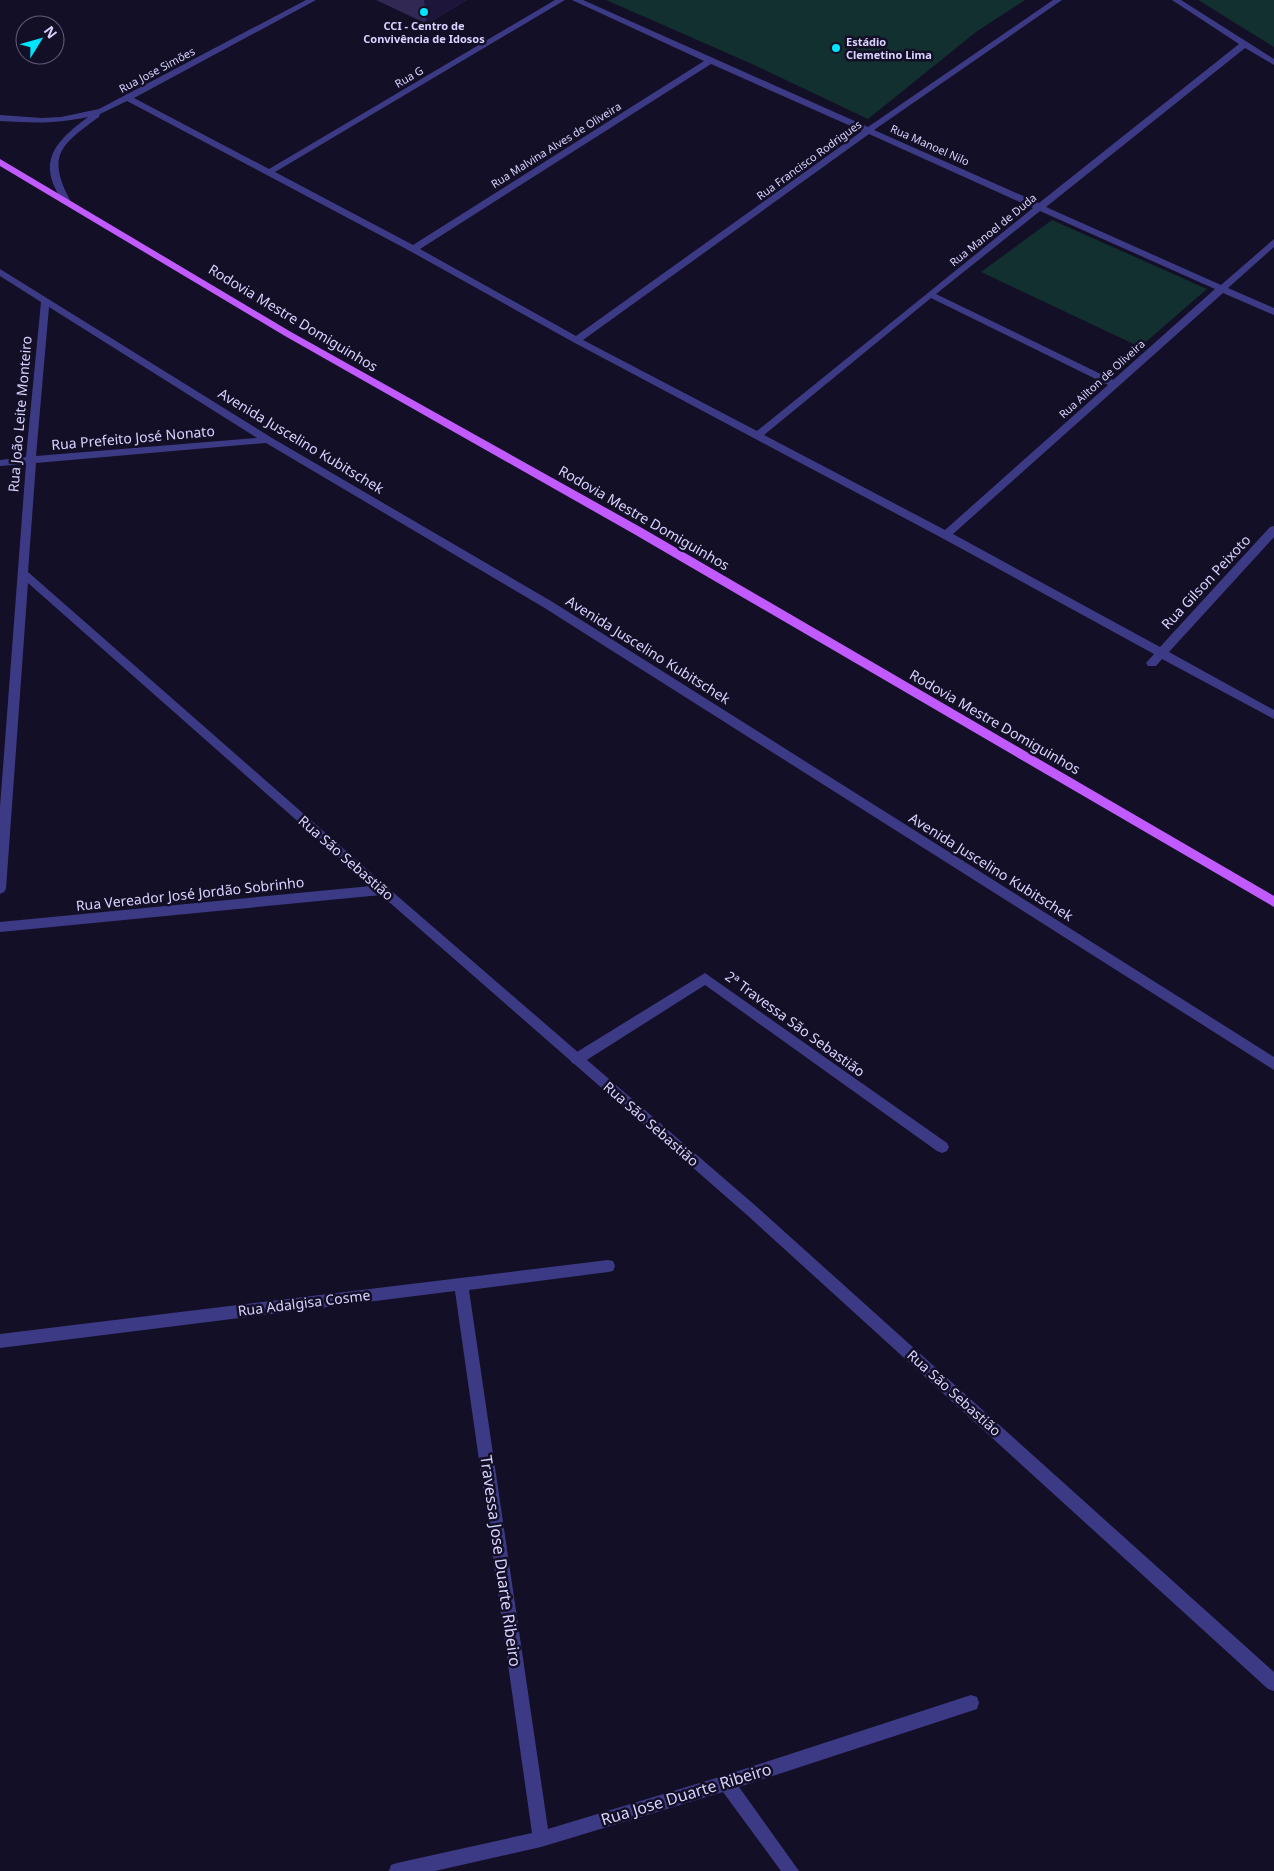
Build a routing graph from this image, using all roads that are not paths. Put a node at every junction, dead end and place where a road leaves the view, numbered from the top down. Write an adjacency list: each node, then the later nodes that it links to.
1 (312, 0): 9 (street, Rua Jose Simões)
2 (562, 0): 14 (street, Rua G)
3 (576, 0): 7 (street, Rua Manoel Nilo)
4 (1058, 0): 12 (street, Rua Francisco Rodrigues)
5 (1176, 0): 6 (street)
6 (1245, 44): 8 (street); 16 (street, Rua Manoel de Duda)
7 (711, 60): 12 (street, Rua Manoel Nilo); 18 (street, Rua Malvina Alves de Oliveira)
8 (1274, 63)
9 (128, 98): 10 (street, Rua Jose Simões); 14 (street)
10 (102, 111): 11 (street, Rua Jose Simões); 15 (street)
11 (0, 118)
12 (870, 130): 16 (street, Rua Manoel Nilo); 24 (street, Rua Francisco Rodrigues)
13 (0, 162): 15 (main road, Rodovia Mestre Domiguinhos)
14 (268, 173): 18 (street)
15 (67, 202): 38 (main road, Rodovia Mestre Domiguinhos)
16 (1040, 206): 20 (street, Rua Manoel Nilo); 21 (street, Rua Manoel de Duda)
17 (1274, 242): 20 (street, Rua Ailton de Oliveira)
18 (413, 249): 24 (street)
19 (0, 272): 22 (street, Avenida Juscelino Kubitschek)
20 (1221, 288): 23 (street, Rua Manoel Nilo); 25 (street, Rua Ailton de Oliveira)
21 (930, 294): 25 (street); 26 (street, Rua Manoel de Duda)
22 (45, 302): 27 (street, Avenida Juscelino Kubitschek); 28 (street, Rua João Leite Monteiro)
23 (1274, 312)
24 (576, 340): 26 (street)
25 (1115, 385): 31 (street, Rua Ailton de Oliveira)
26 (757, 436): 31 (street)
27 (268, 440): 28 (street, Rua Prefeito José Nonato); 41 (street, Avenida Juscelino Kubitschek)
28 (30, 460): 29 (street, Rua Prefeito José Nonato); 32 (street, Rua João Leite Monteiro)
29 (0, 463)
30 (1274, 530): 33 (street, Rua Gilson Peixoto)
31 (946, 535): 33 (street)
32 (22, 572): 36 (street, Rua João Leite Monteiro); 37 (street, Rua São Sebastião)
33 (1160, 654): 34 (street, Rua Gilson Peixoto); 35 (street)
34 (1152, 663)
35 (1274, 715)
36 (0, 888)
37 (383, 890): 39 (street, Rua Vereador José Jordão Sobrinho); 40 (street, Rua São Sebastião)
38 (1274, 902)
39 (0, 927)
40 (577, 1059): 42 (street, 2ª Travessa São Sebastião); 46 (street, Rua São Sebastião)
41 (1274, 1064)
42 (942, 1147)
43 (608, 1266): 44 (street, Rua Adalgisa Cosme)
44 (461, 1283): 45 (street, Rua Adalgisa Cosme); 49 (street, Travessa Jose Duarte Ribeiro)
45 (0, 1341)
46 (1274, 1683)
47 (971, 1703): 48 (street, Rua Jose Duarte Ribeiro)
48 (726, 1782): 49 (street, Rua Jose Duarte Ribeiro); 51 (street)
49 (541, 1839): 50 (street, Rua Jose Duarte Ribeiro)
50 (397, 1871)
51 (791, 1871)

